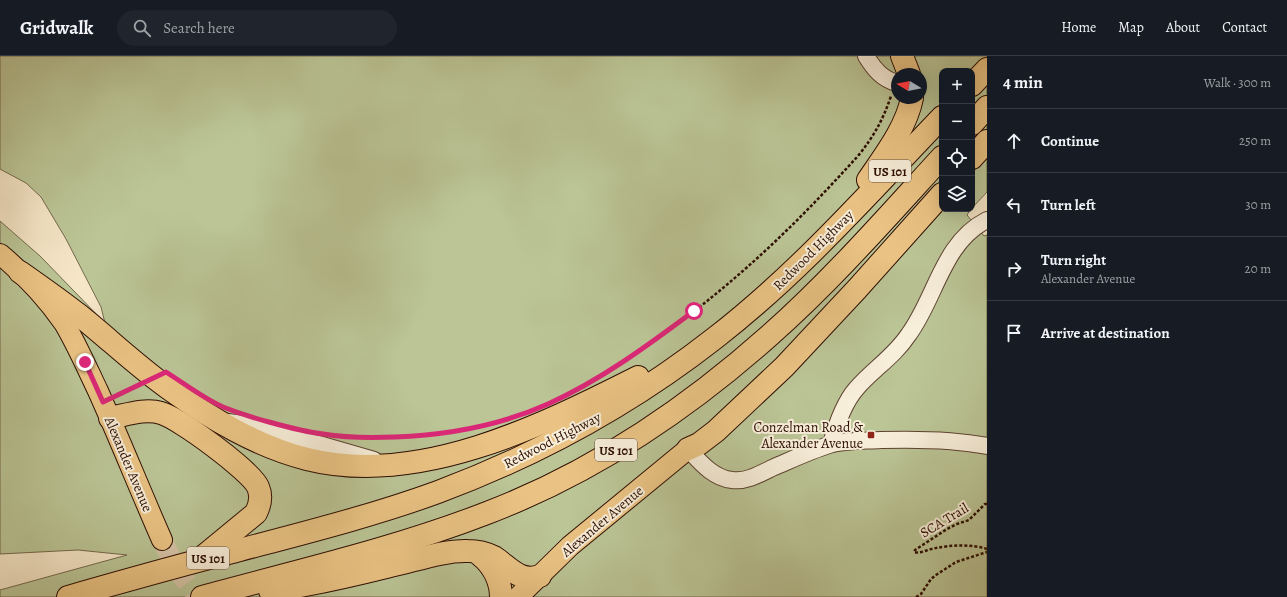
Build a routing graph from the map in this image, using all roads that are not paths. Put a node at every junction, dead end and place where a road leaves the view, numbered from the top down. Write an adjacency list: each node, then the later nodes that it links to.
1 (866, 56): 5 (street)
2 (902, 56): 3 (highway)
3 (901, 68)
4 (987, 70): 6 (highway)
5 (891, 79)
6 (975, 82)
7 (911, 104): 16 (highway)
8 (987, 107): 10 (highway)
9 (939, 119): 16 (highway, Redwood Highway / US 101)
10 (975, 121)
11 (987, 141): 12 (highway)
12 (975, 155)
13 (939, 159): 30 (highway, Redwood Highway / US 101)
14 (939, 197): 24 (highway)
15 (987, 220): 22 (street)
16 (838, 226): 19 (highway, Redwood Highway / US 101)
17 (0, 254): 18 (main road, Alexander Avenue)
18 (20, 272): 20 (main road, Alexander Avenue); 21 (highway)
19 (714, 339): 21 (highway); 27 (highway, Redwood Highway / US 101)
20 (106, 410): 21 (highway); 25 (main road, Alexander Avenue); 27 (highway)
21 (216, 419)
22 (831, 444): 23 (street); 24 (street)
23 (987, 446)
24 (688, 449): 28 (main road, Alexander Avenue)
25 (162, 540)
26 (470, 550): 28 (highway); 31 (highway); 32 (highway)
27 (198, 561): 29 (highway, Redwood Highway / US 101)
28 (540, 576): 33 (main road, Alexander Avenue)
29 (68, 597)
30 (202, 597)
31 (229, 597)
32 (500, 597)
33 (518, 597)

